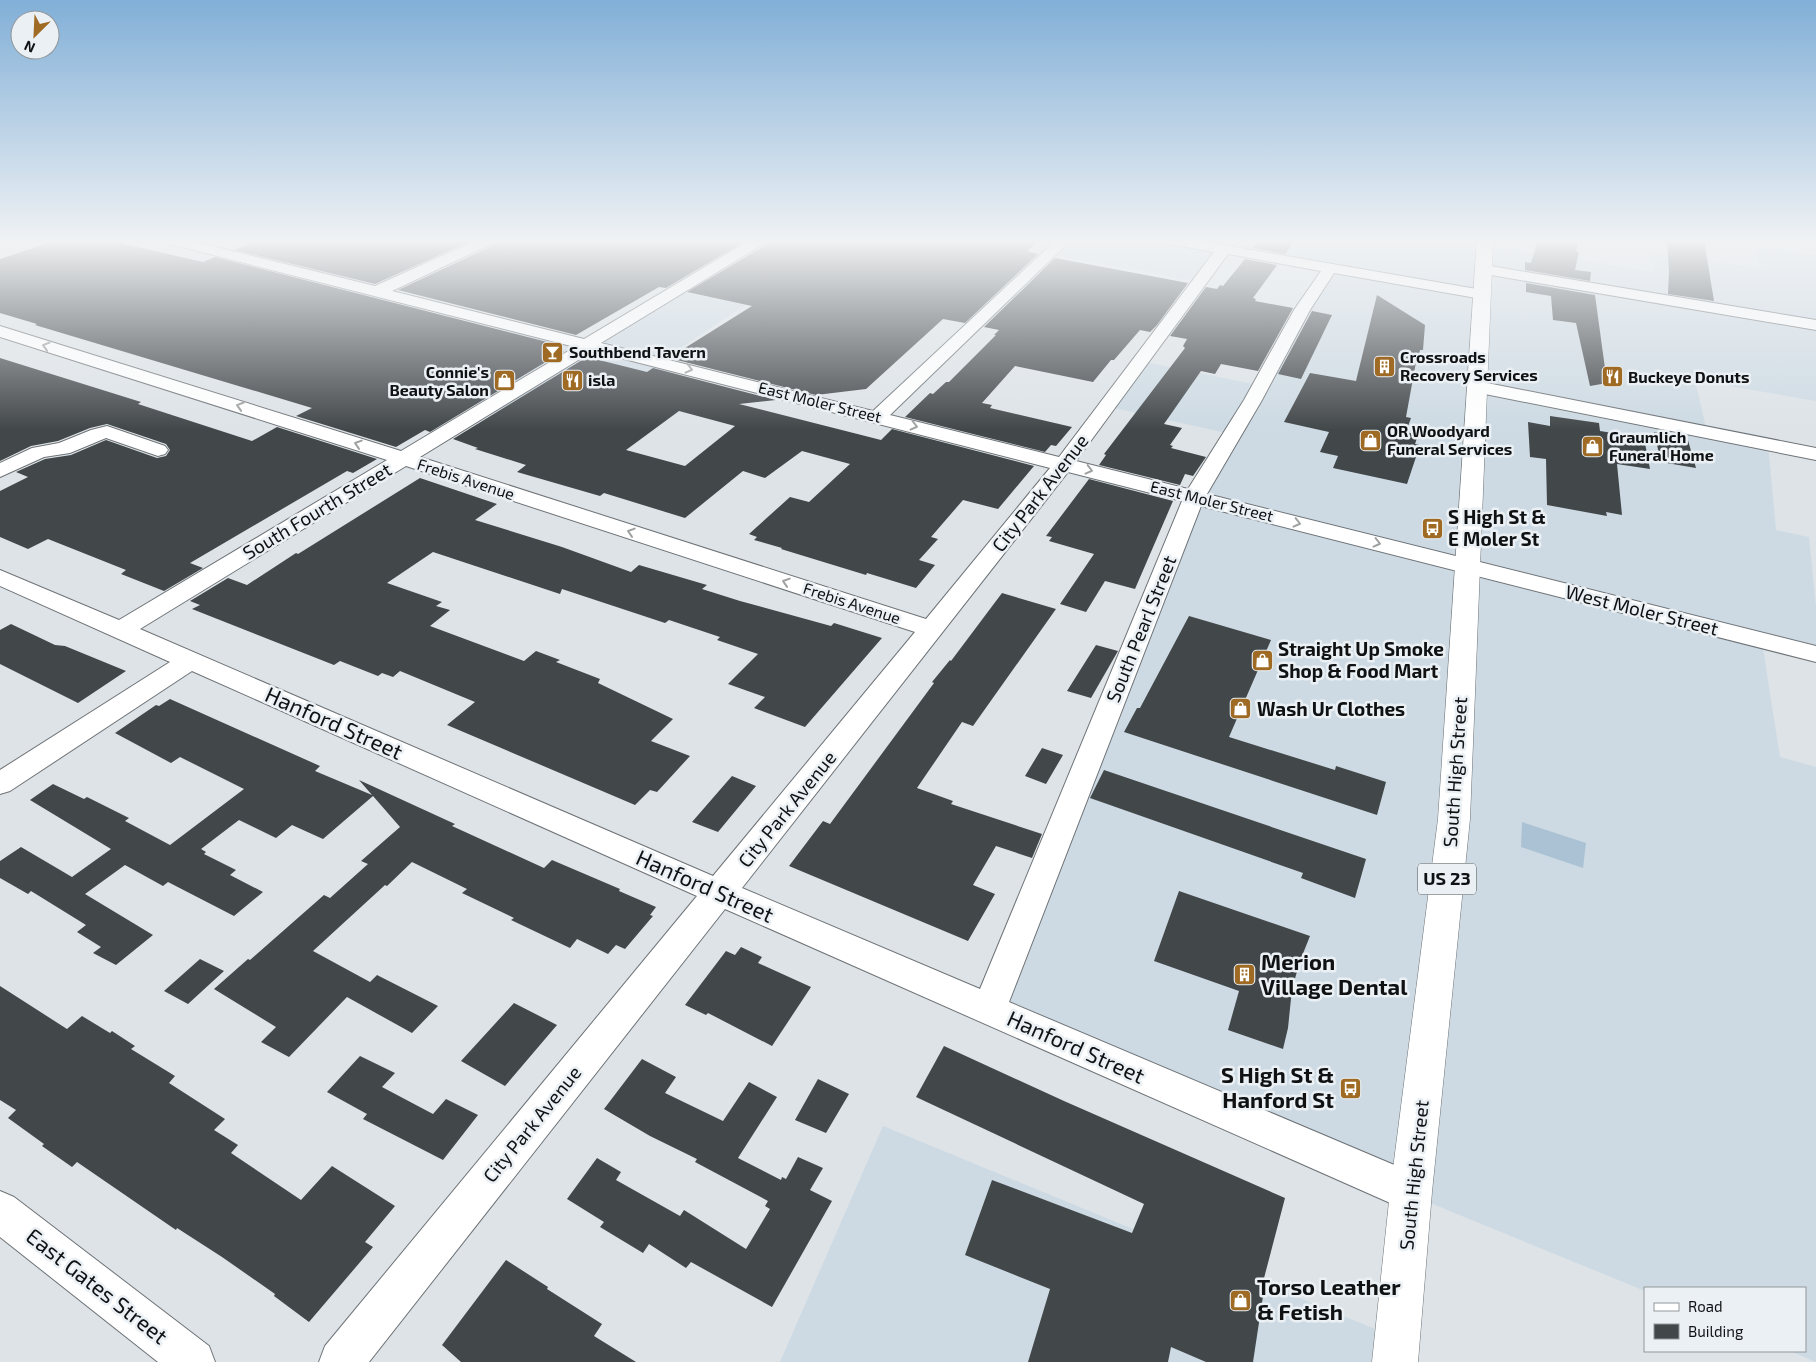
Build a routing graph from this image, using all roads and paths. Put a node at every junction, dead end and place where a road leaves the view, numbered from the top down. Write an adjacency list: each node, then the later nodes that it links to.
1 (428, 304): 10 (street, East Moler Street)
2 (655, 304): 10 (street, South Fourth Street)
3 (996, 304): 12 (street)
4 (1183, 304): 16 (street, City Park Avenue)
5 (1306, 304): 18 (street, South Pearl Street)
6 (1481, 304): 11 (main road, South High Street / US 23)
7 (1687, 304): 8 (street)
8 (1816, 325)
9 (0, 332): 15 (street, Frebis Avenue, one-way to 9)
10 (589, 344): 12 (street, East Moler Street, one-way to 12); 15 (street, South Fourth Street)
11 (1477, 387): 14 (street); 19 (main road, South High Street / US 23)
12 (877, 416): 16 (street, East Moler Street, one-way to 16)
13 (158, 450): 17 (street)
14 (1816, 454)
15 (405, 459): 21 (street, Frebis Avenue, one-way to 15); 22 (street, South Fourth Street)
16 (1064, 464): 18 (street, East Moler Street, one-way to 18); 21 (street, City Park Avenue)
17 (0, 471)
18 (1194, 497): 19 (street, East Moler Street, one-way to 19); 27 (street, South Pearl Street)
19 (1467, 566): 23 (street, West Moler Street); 28 (main road, South High Street / US 23)
20 (0, 577): 22 (street, Hanford Street)
21 (932, 629): 26 (street, City Park Avenue)
22 (120, 630): 24 (street, Hanford Street)
23 (1816, 654)
24 (191, 660): 25 (street); 26 (street, Hanford Street)
25 (0, 784)
26 (719, 892): 27 (street, Hanford Street); 31 (street, City Park Avenue)
27 (989, 1009): 28 (street, Hanford Street)
28 (1411, 1192): 32 (main road, South High Street / US 23)
29 (0, 1211): 30 (street, East Gates Street)
30 (194, 1362)
31 (341, 1362)
32 (1395, 1362)

